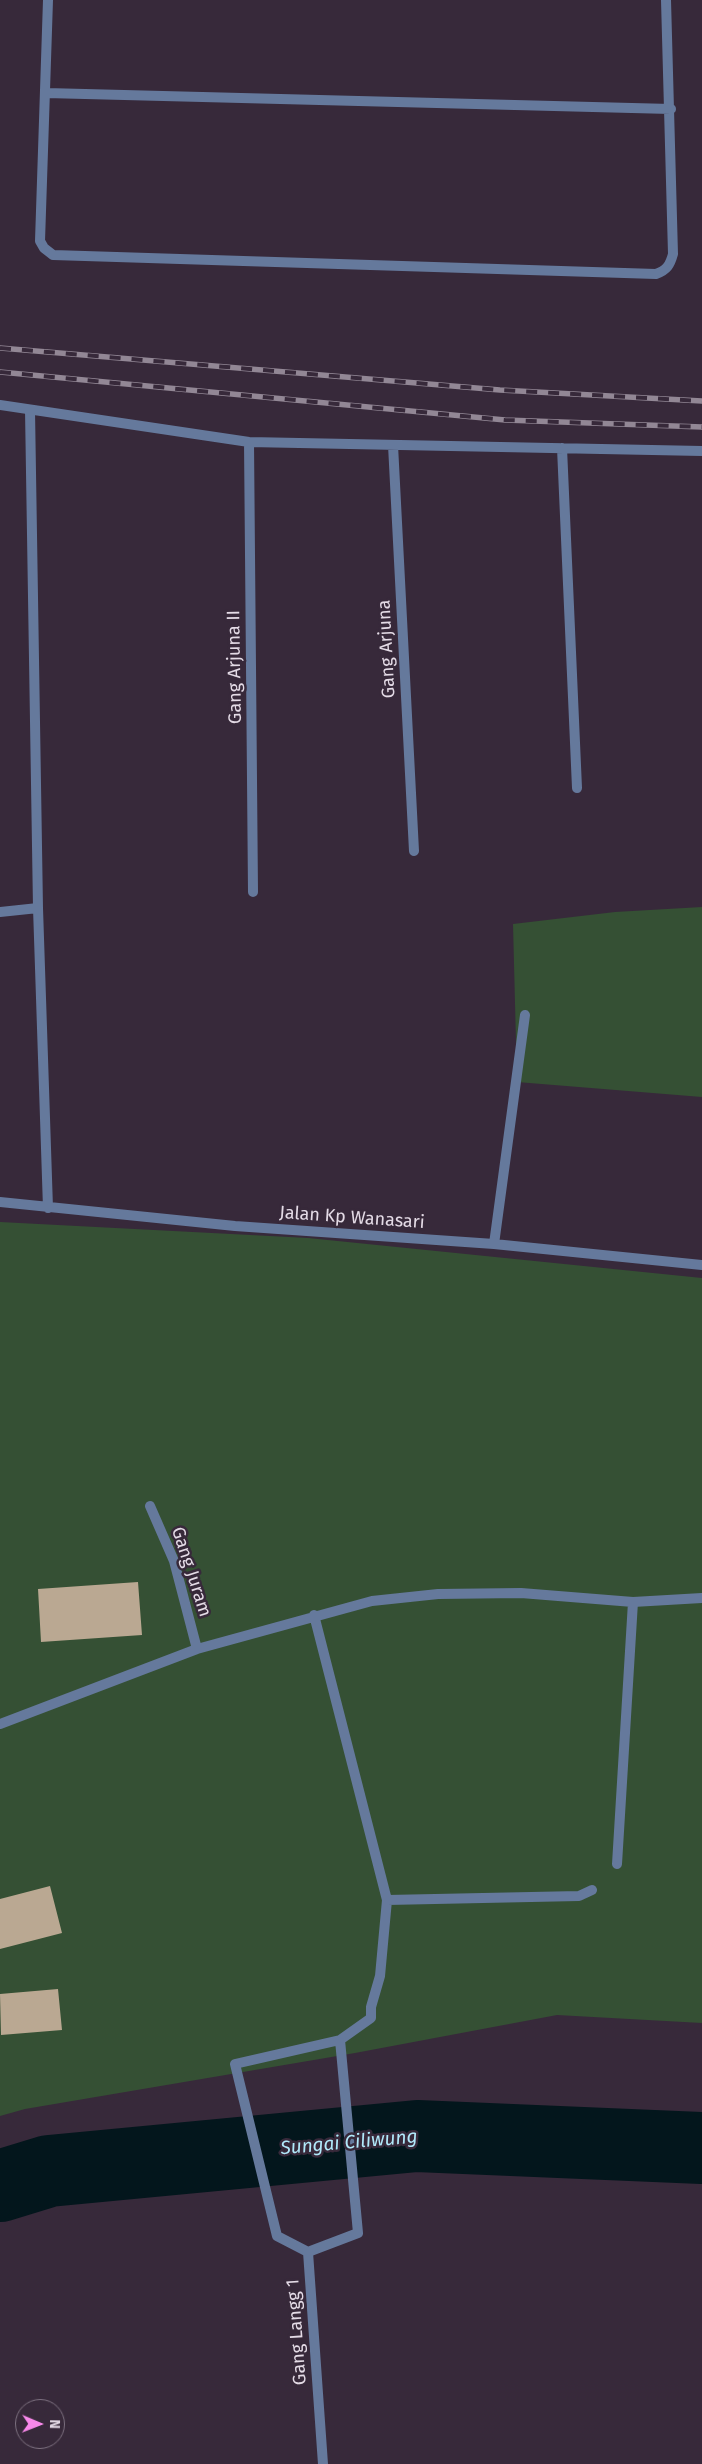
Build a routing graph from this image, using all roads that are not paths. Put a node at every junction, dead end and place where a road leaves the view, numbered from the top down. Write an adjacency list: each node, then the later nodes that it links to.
1 (48, 0): 3 (street)
2 (666, 0): 4 (street)
3 (46, 93): 4 (street); 4 (street)
4 (670, 108)
5 (0, 405): 6 (street)
6 (30, 410): 7 (street); 14 (street)
7 (249, 442): 8 (street); 13 (street, Gang Arjuna II)
8 (393, 446): 9 (street); 12 (street, Gang Arjuna)
9 (562, 448): 10 (street); 11 (street)
10 (702, 451)
11 (577, 788)
12 (414, 851)
13 (253, 892)
14 (38, 908): 15 (street); 18 (street)
15 (0, 912)
16 (525, 1014): 19 (street)
17 (0, 1202): 18 (street, Jalan Kp Wanasari)
18 (48, 1208): 19 (street, Jalan Kp Wanasari)
19 (494, 1244): 20 (street, Jalan Kp Wanasari)
20 (702, 1265)
21 (150, 1506): 25 (street, Gang Juram)
22 (702, 1598): 23 (street)
23 (632, 1602): 24 (street); 27 (street)
24 (314, 1616): 25 (street); 29 (street)
25 (197, 1649): 26 (street)
26 (0, 1724)
27 (617, 1864)
28 (592, 1890): 29 (street)
29 (387, 1900): 30 (street)
30 (340, 2040): 31 (street); 31 (street)
31 (308, 2252): 32 (street, Gang Langg 1)
32 (323, 2464)

